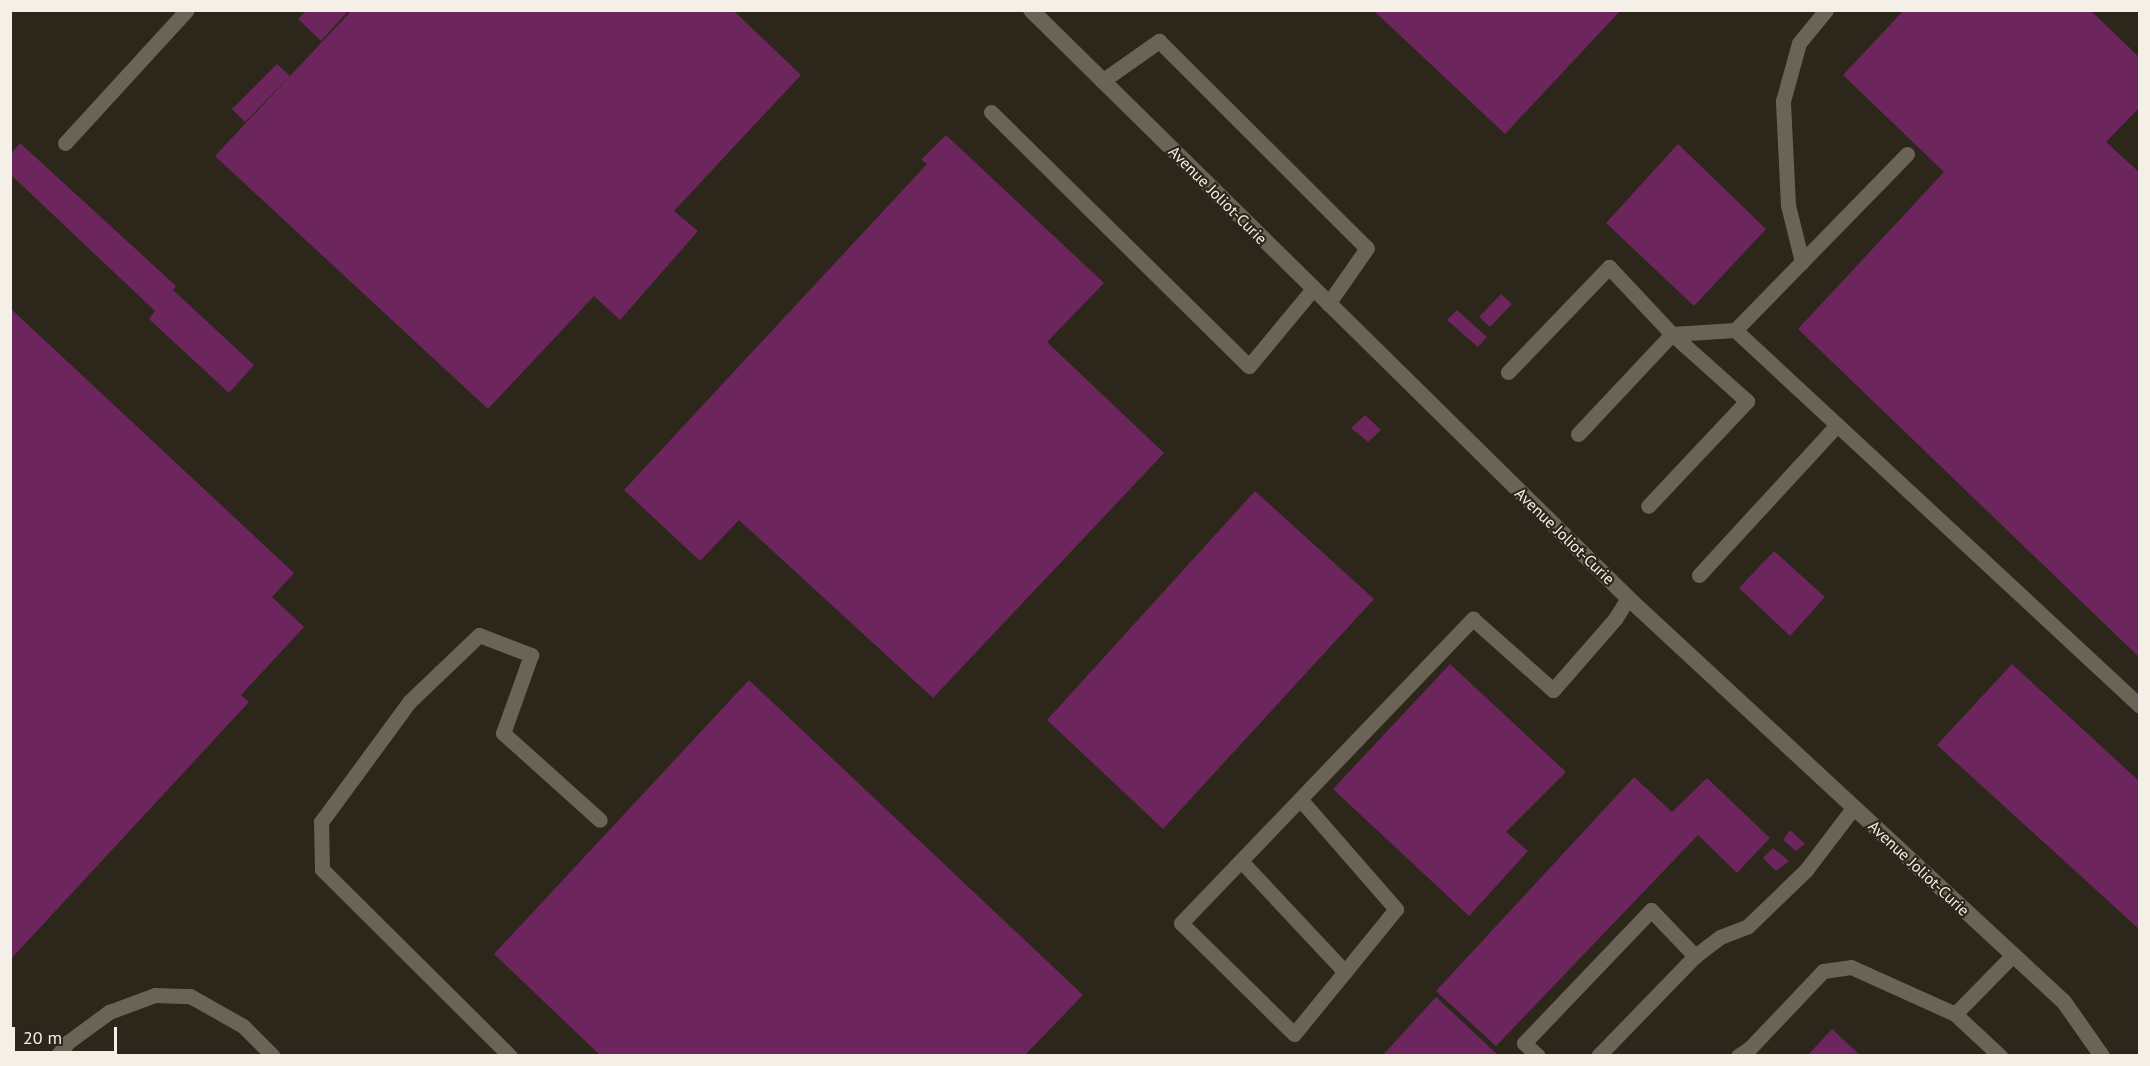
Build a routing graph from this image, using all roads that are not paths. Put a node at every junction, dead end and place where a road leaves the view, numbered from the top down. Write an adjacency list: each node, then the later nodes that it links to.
1 (187, 10): 6 (lane)
2 (1030, 10): 4 (street, Avenue Joliot-Curie)
3 (1826, 10): 8 (lane)
4 (1102, 81): 9 (street, Avenue Joliot-Curie); 10 (lane)
5 (991, 112): 9 (lane)
6 (65, 143)
7 (1906, 154): 8 (lane)
8 (1802, 262): 11 (lane)
9 (1312, 289): 10 (street, Avenue Joliot-Curie)
10 (1328, 304): 18 (street, Avenue Joliot-Curie)
11 (1735, 330): 12 (lane); 14 (lane)
12 (1672, 334): 13 (lane); 15 (lane); 16 (lane)
13 (1509, 372)
14 (1837, 425): 17 (lane); 19 (lane)
15 (1578, 434)
16 (1648, 506)
17 (1699, 575)
18 (1628, 598): 20 (lane); 21 (street, Avenue Joliot-Curie)
19 (2139, 706)
20 (1300, 799): 23 (lane); 26 (lane)
21 (1854, 807): 24 (street, Avenue Joliot-Curie); 25 (lane)
22 (600, 820): 30 (lane)
23 (1241, 861): 26 (lane); 26 (lane)
24 (2013, 955): 27 (lane); 35 (street, Avenue Joliot-Curie)
25 (1695, 956): 31 (lane); 32 (lane)
26 (1345, 972)
27 (1954, 1014): 33 (lane); 34 (lane)
28 (57, 1056): 29 (lane)
29 (273, 1056)
30 (510, 1056)
31 (1538, 1056)
32 (1598, 1056)
33 (1738, 1056)
34 (2001, 1056)
35 (2102, 1056)

